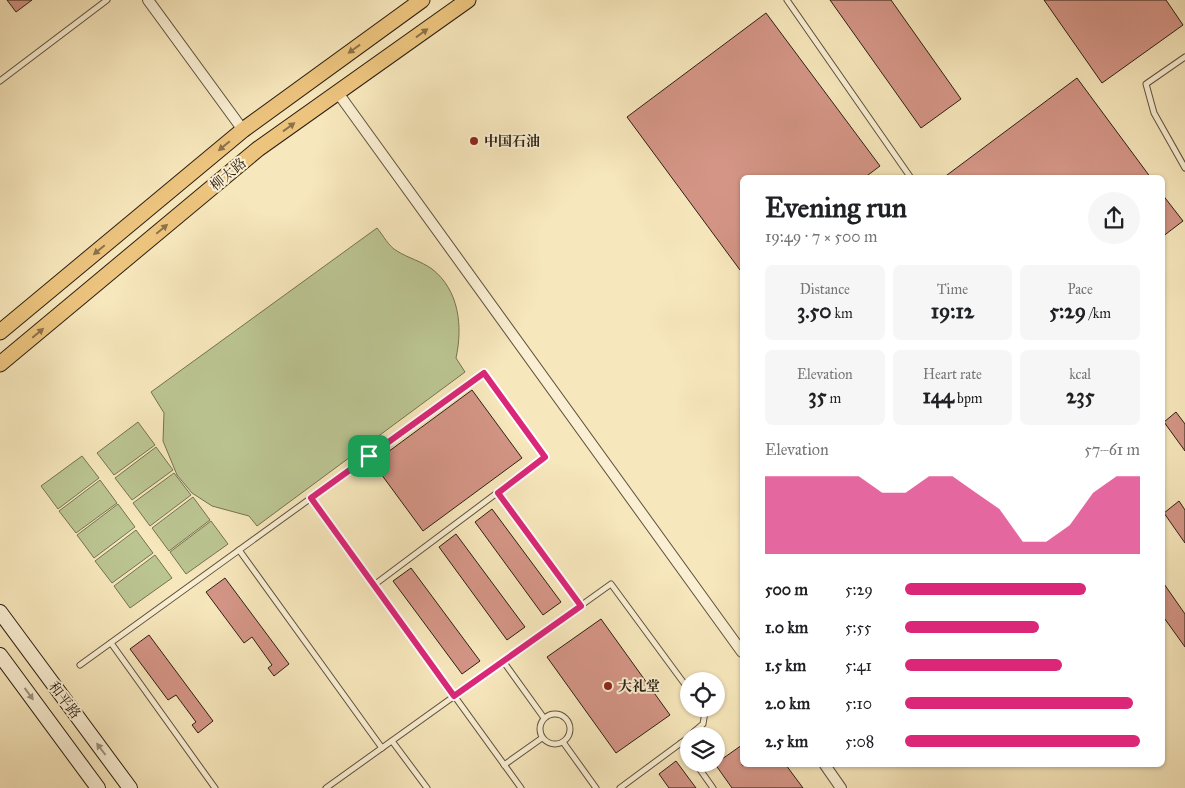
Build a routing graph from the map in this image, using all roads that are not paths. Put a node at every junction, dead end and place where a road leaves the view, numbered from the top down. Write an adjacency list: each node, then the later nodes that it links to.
1 (107, 0): 7 (lane)
2 (148, 0): 9 (street)
3 (422, 0): 9 (main road, 柳太路, one-way to 9)
4 (468, 0): 8 (main road, 柳太路, one-way to 4)
5 (787, 0): 11 (lane)
6 (1185, 57): 10 (lane)
7 (0, 81)
8 (338, 93): 13 (main road, 柳太路, one-way to 8); 21 (street)
9 (243, 130): 12 (main road, 柳太路, one-way to 12)
10 (1185, 168)
11 (910, 175)
12 (0, 332)
13 (0, 364)
14 (498, 493): 15 (lane); 17 (lane); 18 (lane)
15 (311, 498): 16 (lane); 17 (lane)
16 (239, 550): 20 (lane); 32 (lane)
17 (374, 585): 26 (lane)
18 (581, 606): 23 (lane); 25 (lane)
19 (0, 612): 37 (main road, 和平路, one-way to 19)
20 (111, 642): 24 (lane); 38 (lane)
21 (740, 649)
22 (0, 655): 36 (main road, 和平路, one-way to 36)
23 (503, 661): 26 (lane); 27 (lane)
24 (80, 665)
25 (680, 678)
26 (454, 696): 29 (lane); 33 (lane)
27 (544, 718): 28 (lane); 30 (lane)
28 (542, 738): 30 (lane); 33 (lane)
29 (392, 741): 32 (lane); 40 (lane)
30 (563, 742): 42 (lane)
31 (680, 744): 43 (lane)
32 (382, 748): 39 (lane)
33 (504, 765): 41 (lane)
34 (826, 767): 45 (street)
35 (702, 772): 44 (lane)
36 (98, 788)
37 (130, 788)
38 (216, 788)
39 (326, 788)
40 (426, 788)
41 (521, 788)
42 (596, 788)
43 (620, 788)
44 (713, 788)
45 (841, 788)

